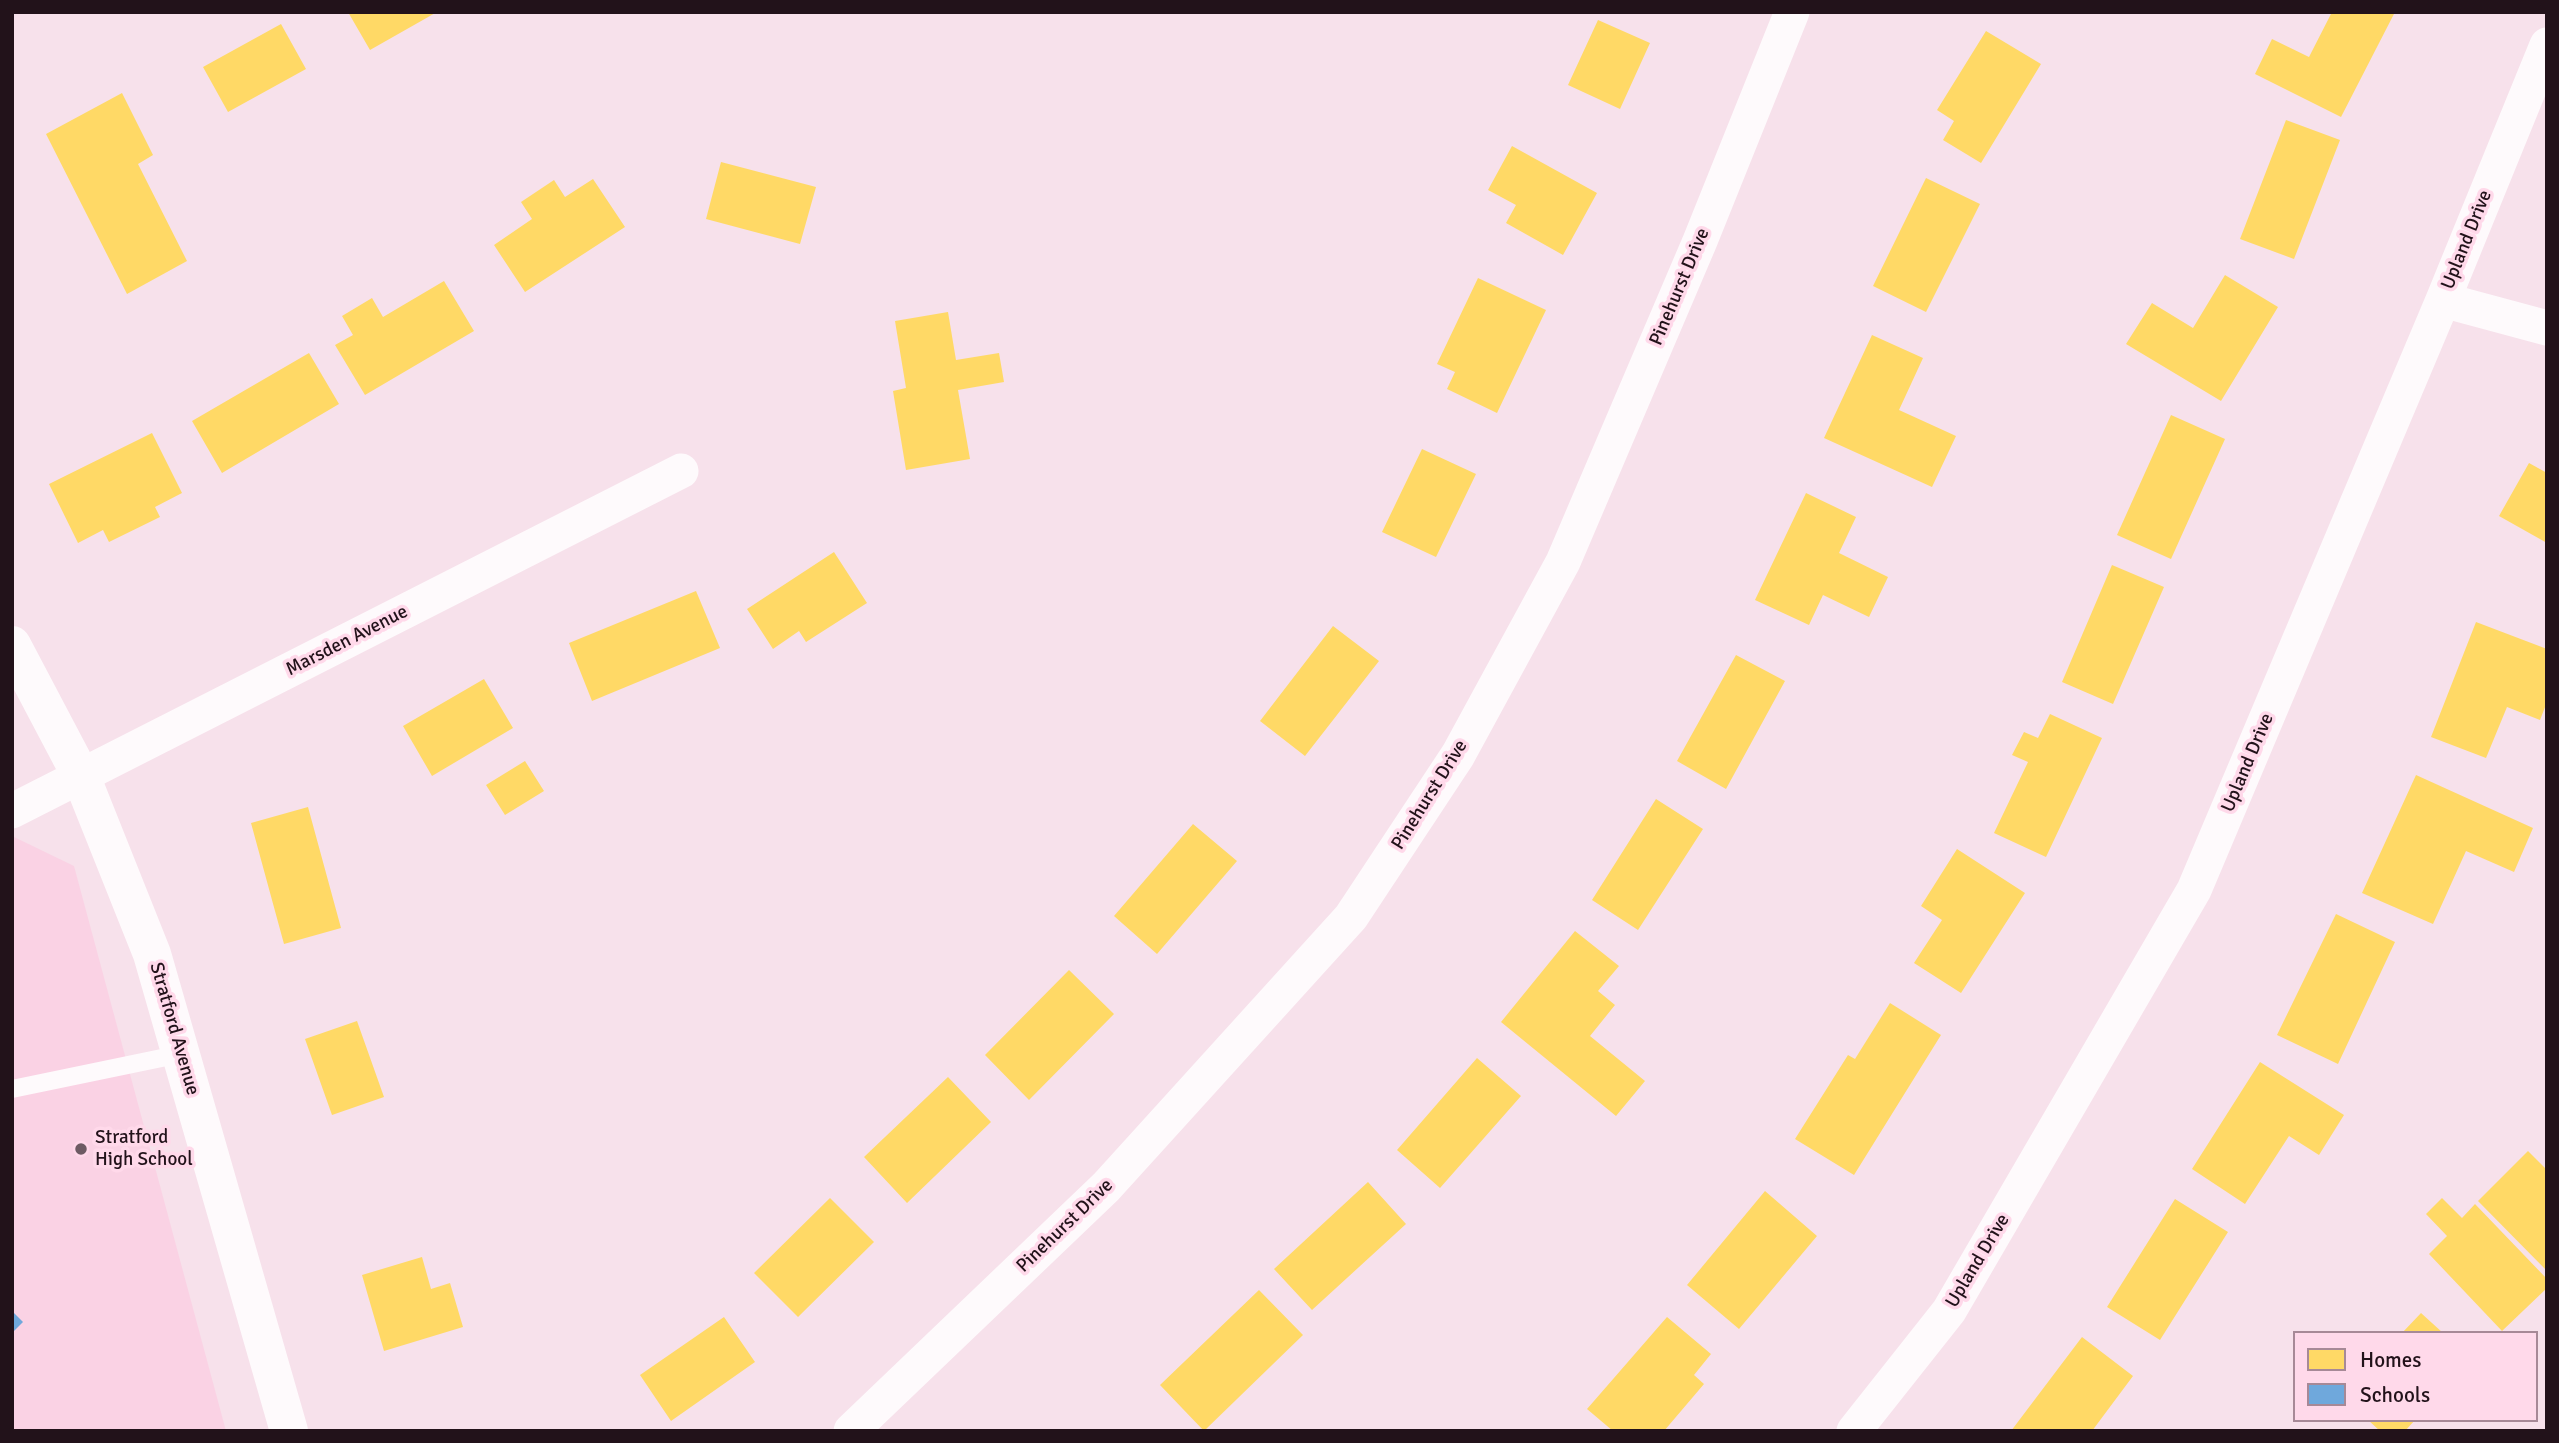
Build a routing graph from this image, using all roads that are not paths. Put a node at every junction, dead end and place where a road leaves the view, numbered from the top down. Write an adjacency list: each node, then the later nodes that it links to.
1 (1791, 12): 12 (street, Pinehurst Drive)
2 (2547, 45): 3 (street, Upland Drive)
3 (2443, 300): 4 (street); 13 (street, Upland Drive)
4 (2547, 328)
5 (681, 471): 7 (street, Marsden Avenue)
6 (12, 645): 7 (street, Stratford Avenue)
7 (80, 776): 8 (street, Marsden Avenue); 9 (street, Stratford Avenue)
8 (12, 811)
9 (181, 1054): 10 (lane); 11 (street, Stratford Avenue)
10 (12, 1089)
11 (289, 1431)
12 (851, 1431)
13 (1854, 1431)

